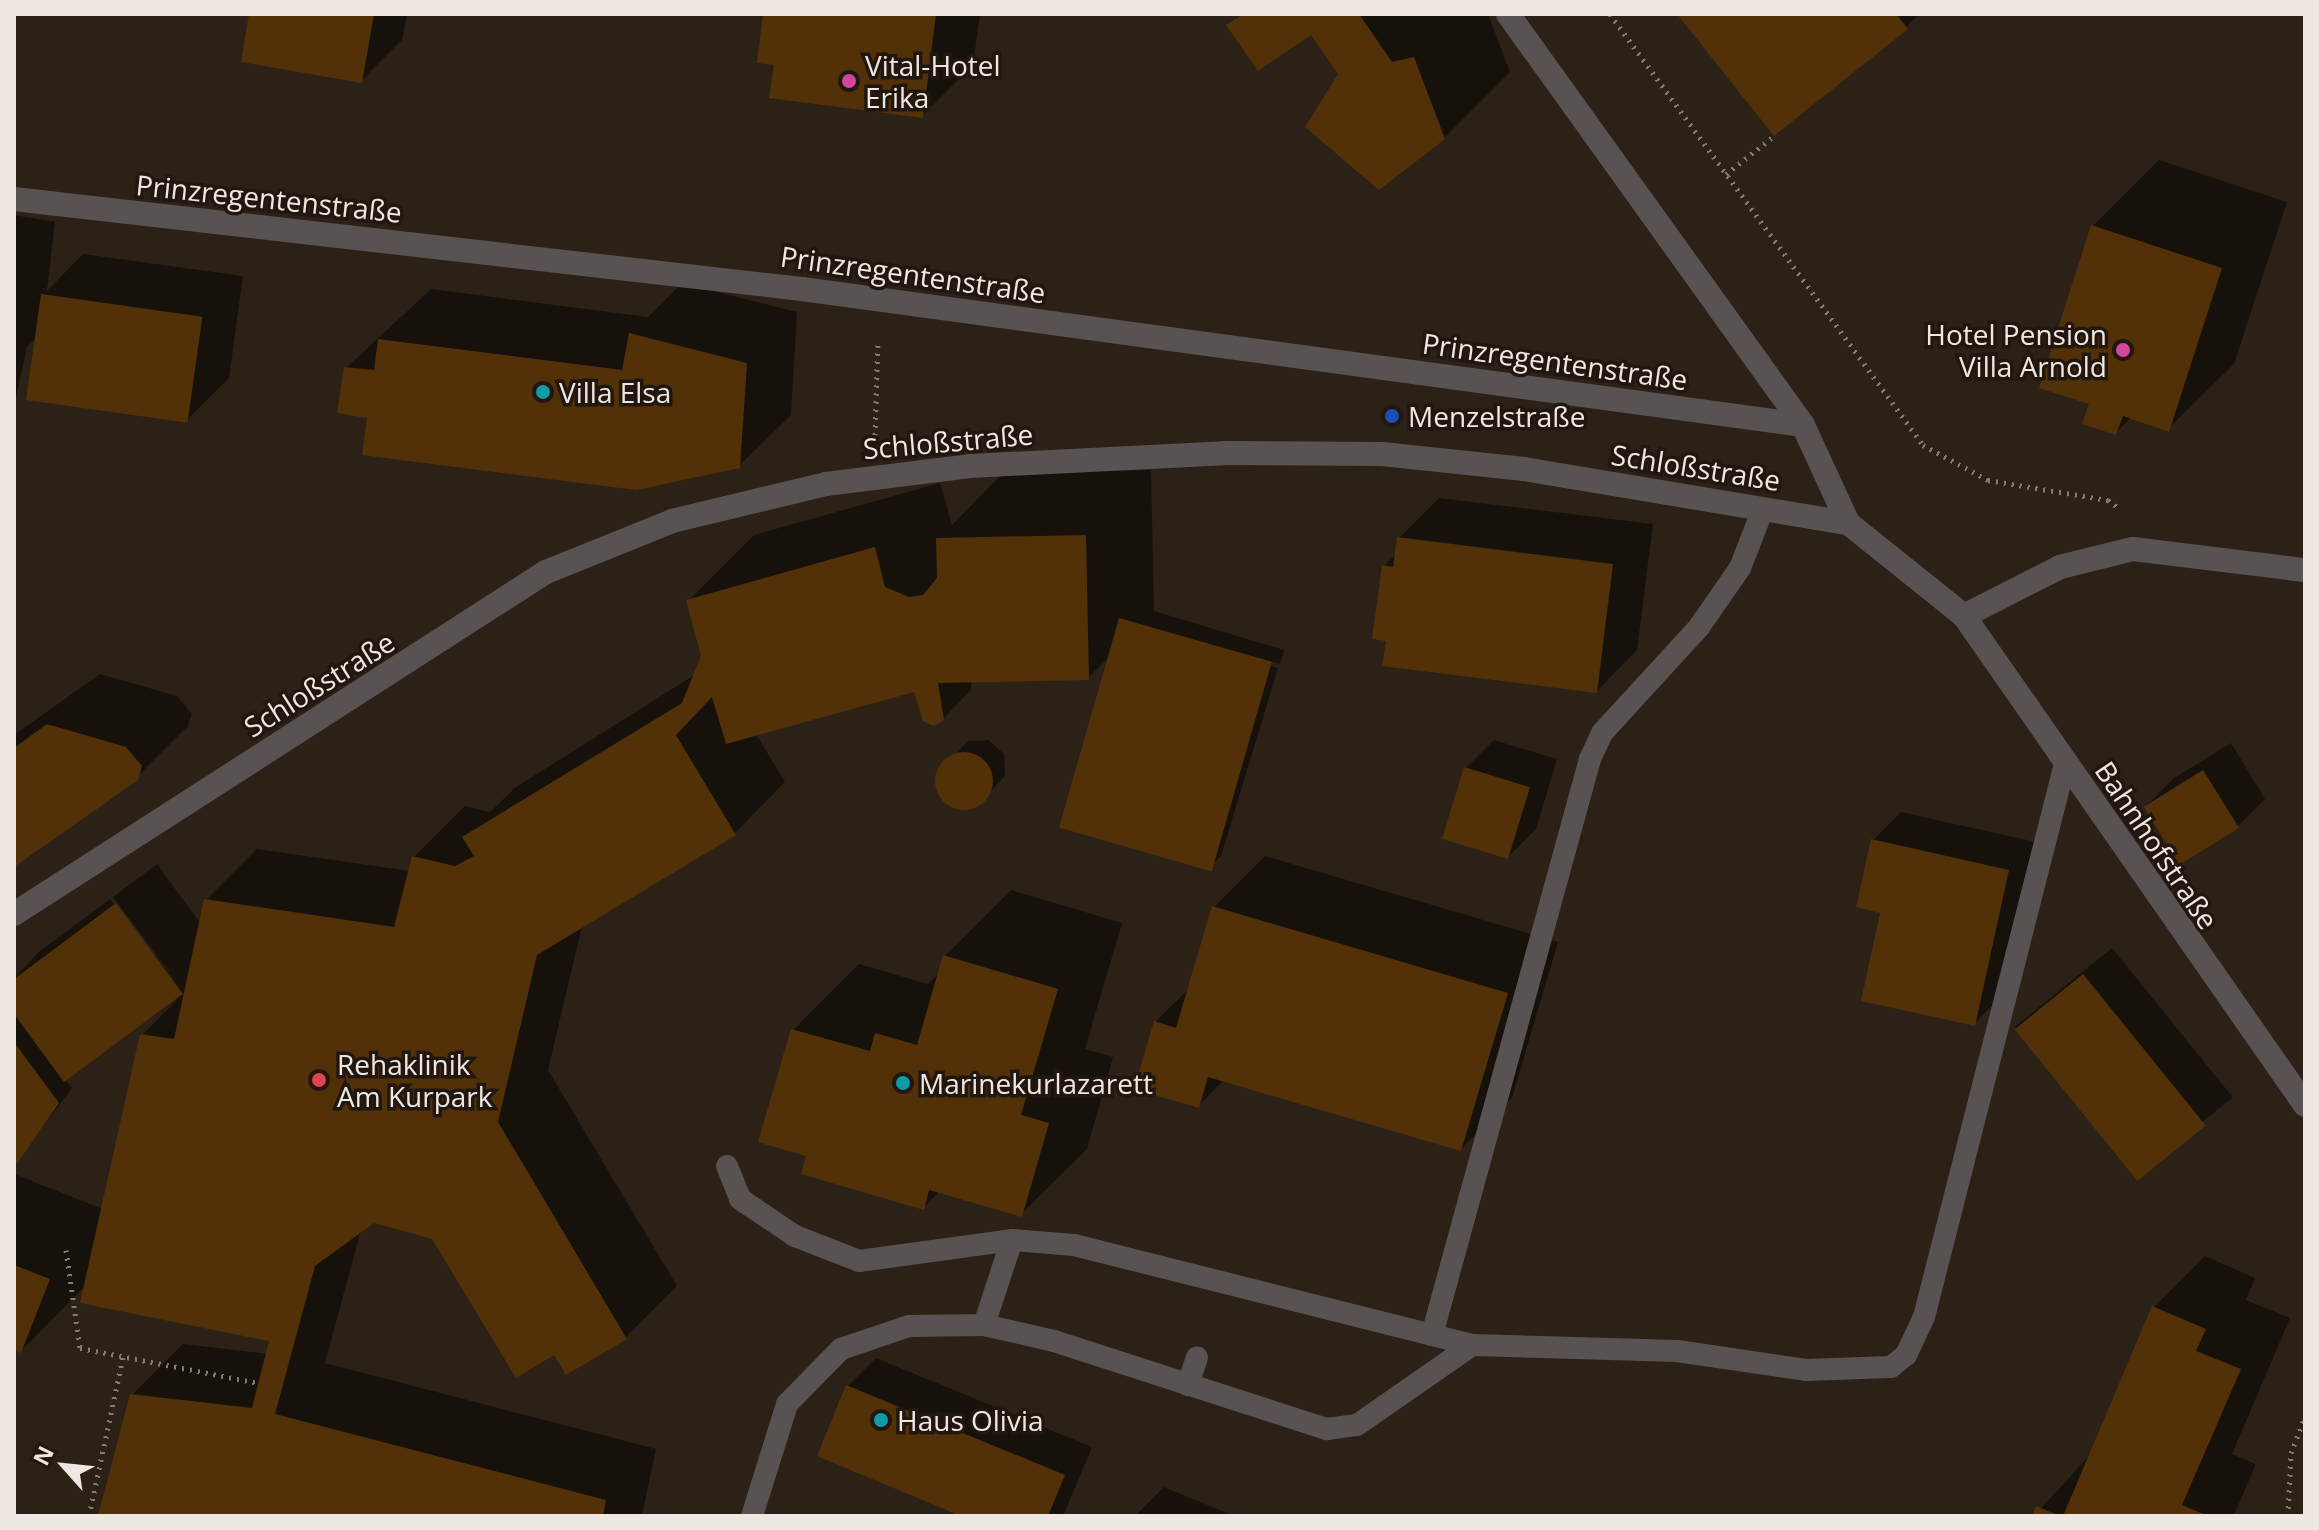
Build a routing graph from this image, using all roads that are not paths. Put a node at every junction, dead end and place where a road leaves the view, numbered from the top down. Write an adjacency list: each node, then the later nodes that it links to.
1 (1508, 14): 3 (street)
2 (14, 199): 3 (street, Prinzregentenstraße)
3 (1803, 425): 5 (street)
4 (1763, 509): 5 (street, Schloßstraße); 9 (street, Schloßstraße); 14 (lane)
5 (1848, 523): 7 (street, Schloßstraße)
6 (2305, 570): 7 (street)
7 (1964, 616): 8 (street, Bahnhofstraße)
8 (2065, 764): 10 (street, Bahnhofstraße); 15 (lane)
9 (14, 914)
10 (2305, 1105)
11 (727, 1166): 12 (lane)
12 (1012, 1240): 13 (lane); 14 (lane)
13 (984, 1325): 17 (lane); 18 (lane)
14 (1432, 1335): 15 (lane)
15 (1472, 1345): 17 (lane)
16 (1197, 1357): 17 (lane)
17 (1188, 1385)
18 (752, 1516)

